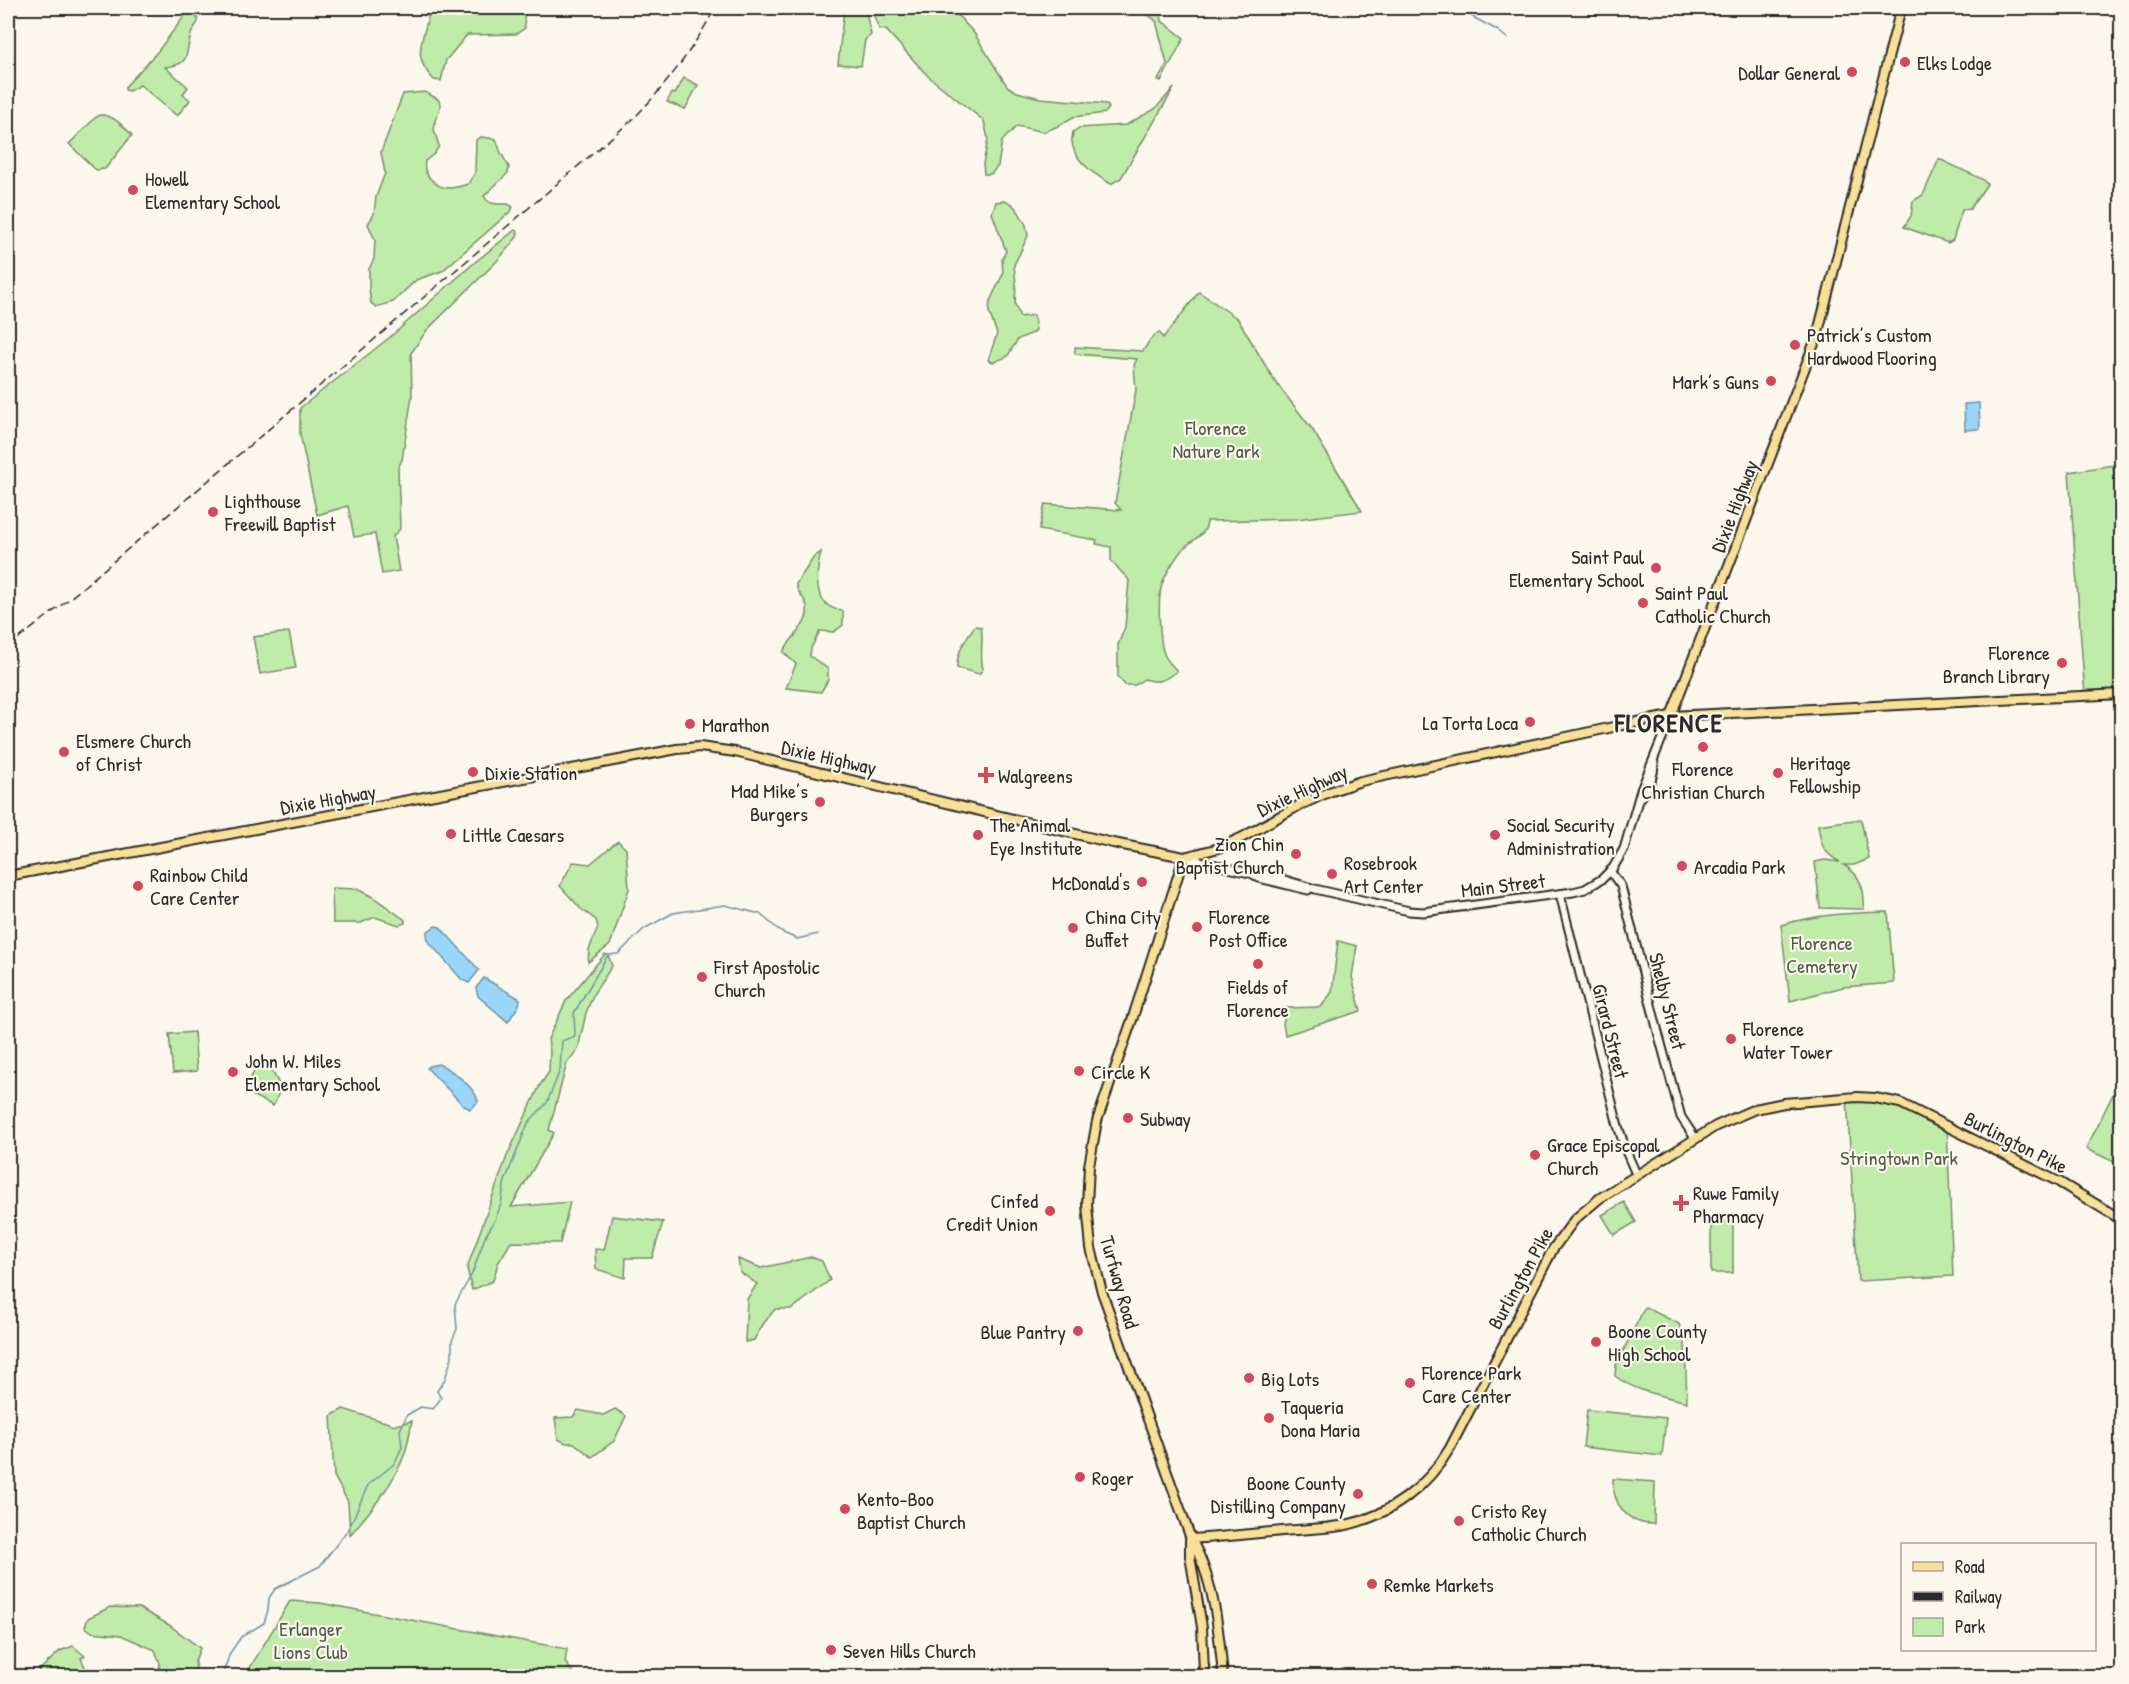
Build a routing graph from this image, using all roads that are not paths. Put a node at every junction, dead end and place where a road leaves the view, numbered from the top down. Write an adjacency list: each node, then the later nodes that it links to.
1 (1900, 8): 3 (main road, Dixie Highway)
2 (2121, 694): 3 (main road)
3 (1671, 716): 4 (main road, Dixie Highway); 5 (street, Main Street)
4 (1184, 857): 6 (main road, Dixie Highway); 7 (street, Main Street); 11 (main road, Turfway Road)
5 (1610, 871): 7 (street, Main Street); 8 (street, Shelby Street)
6 (8, 876)
7 (1560, 894): 9 (street, Girard Street)
8 (1695, 1138): 9 (main road, Burlington Pike); 10 (main road, Burlington Pike)
9 (1636, 1174): 11 (main road, Burlington Pike)
10 (2121, 1220)
11 (1191, 1539): 12 (main road, Turfway Road); 13 (main road, Turfway Road)
12 (1203, 1673)
13 (1224, 1677)

